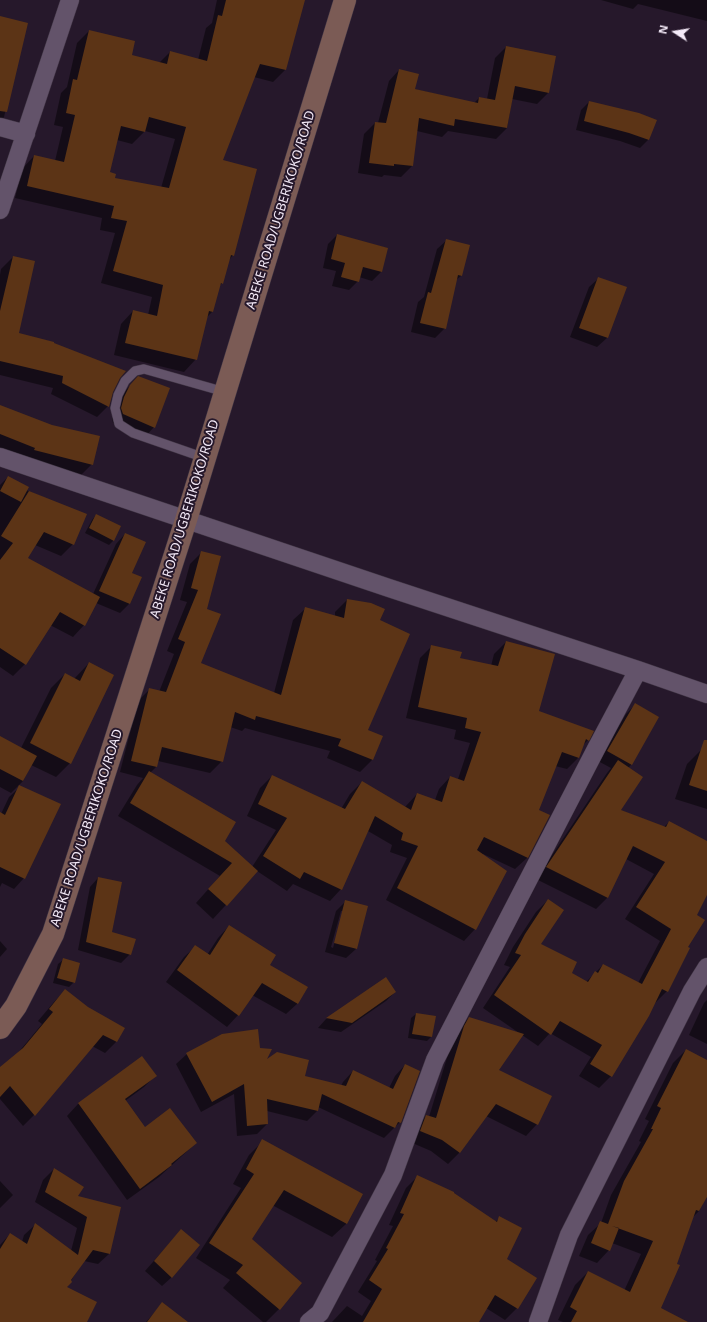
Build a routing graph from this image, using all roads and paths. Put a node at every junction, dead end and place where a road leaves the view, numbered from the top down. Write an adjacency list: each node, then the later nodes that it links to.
1 (70, 0): 4 (street)
2 (345, 0): 6 (street, ABEKE ROAD/UGBERIKOKO/ROAD)
3 (0, 128): 4 (street)
4 (26, 134): 5 (street)
5 (0, 210)
6 (225, 392): 8 (street, ABEKE ROAD/UGBERIKOKO/ROAD); 8 (lane)
7 (0, 457): 9 (street)
8 (205, 458): 9 (street, ABEKE ROAD/UGBERIKOKO/ROAD)
9 (186, 520): 10 (street); 13 (street, ABEKE ROAD/UGBERIKOKO/ROAD)
10 (638, 670): 11 (street); 14 (street)
11 (707, 694)
12 (707, 967): 15 (street)
13 (0, 1028)
14 (309, 1322)
15 (538, 1322)

